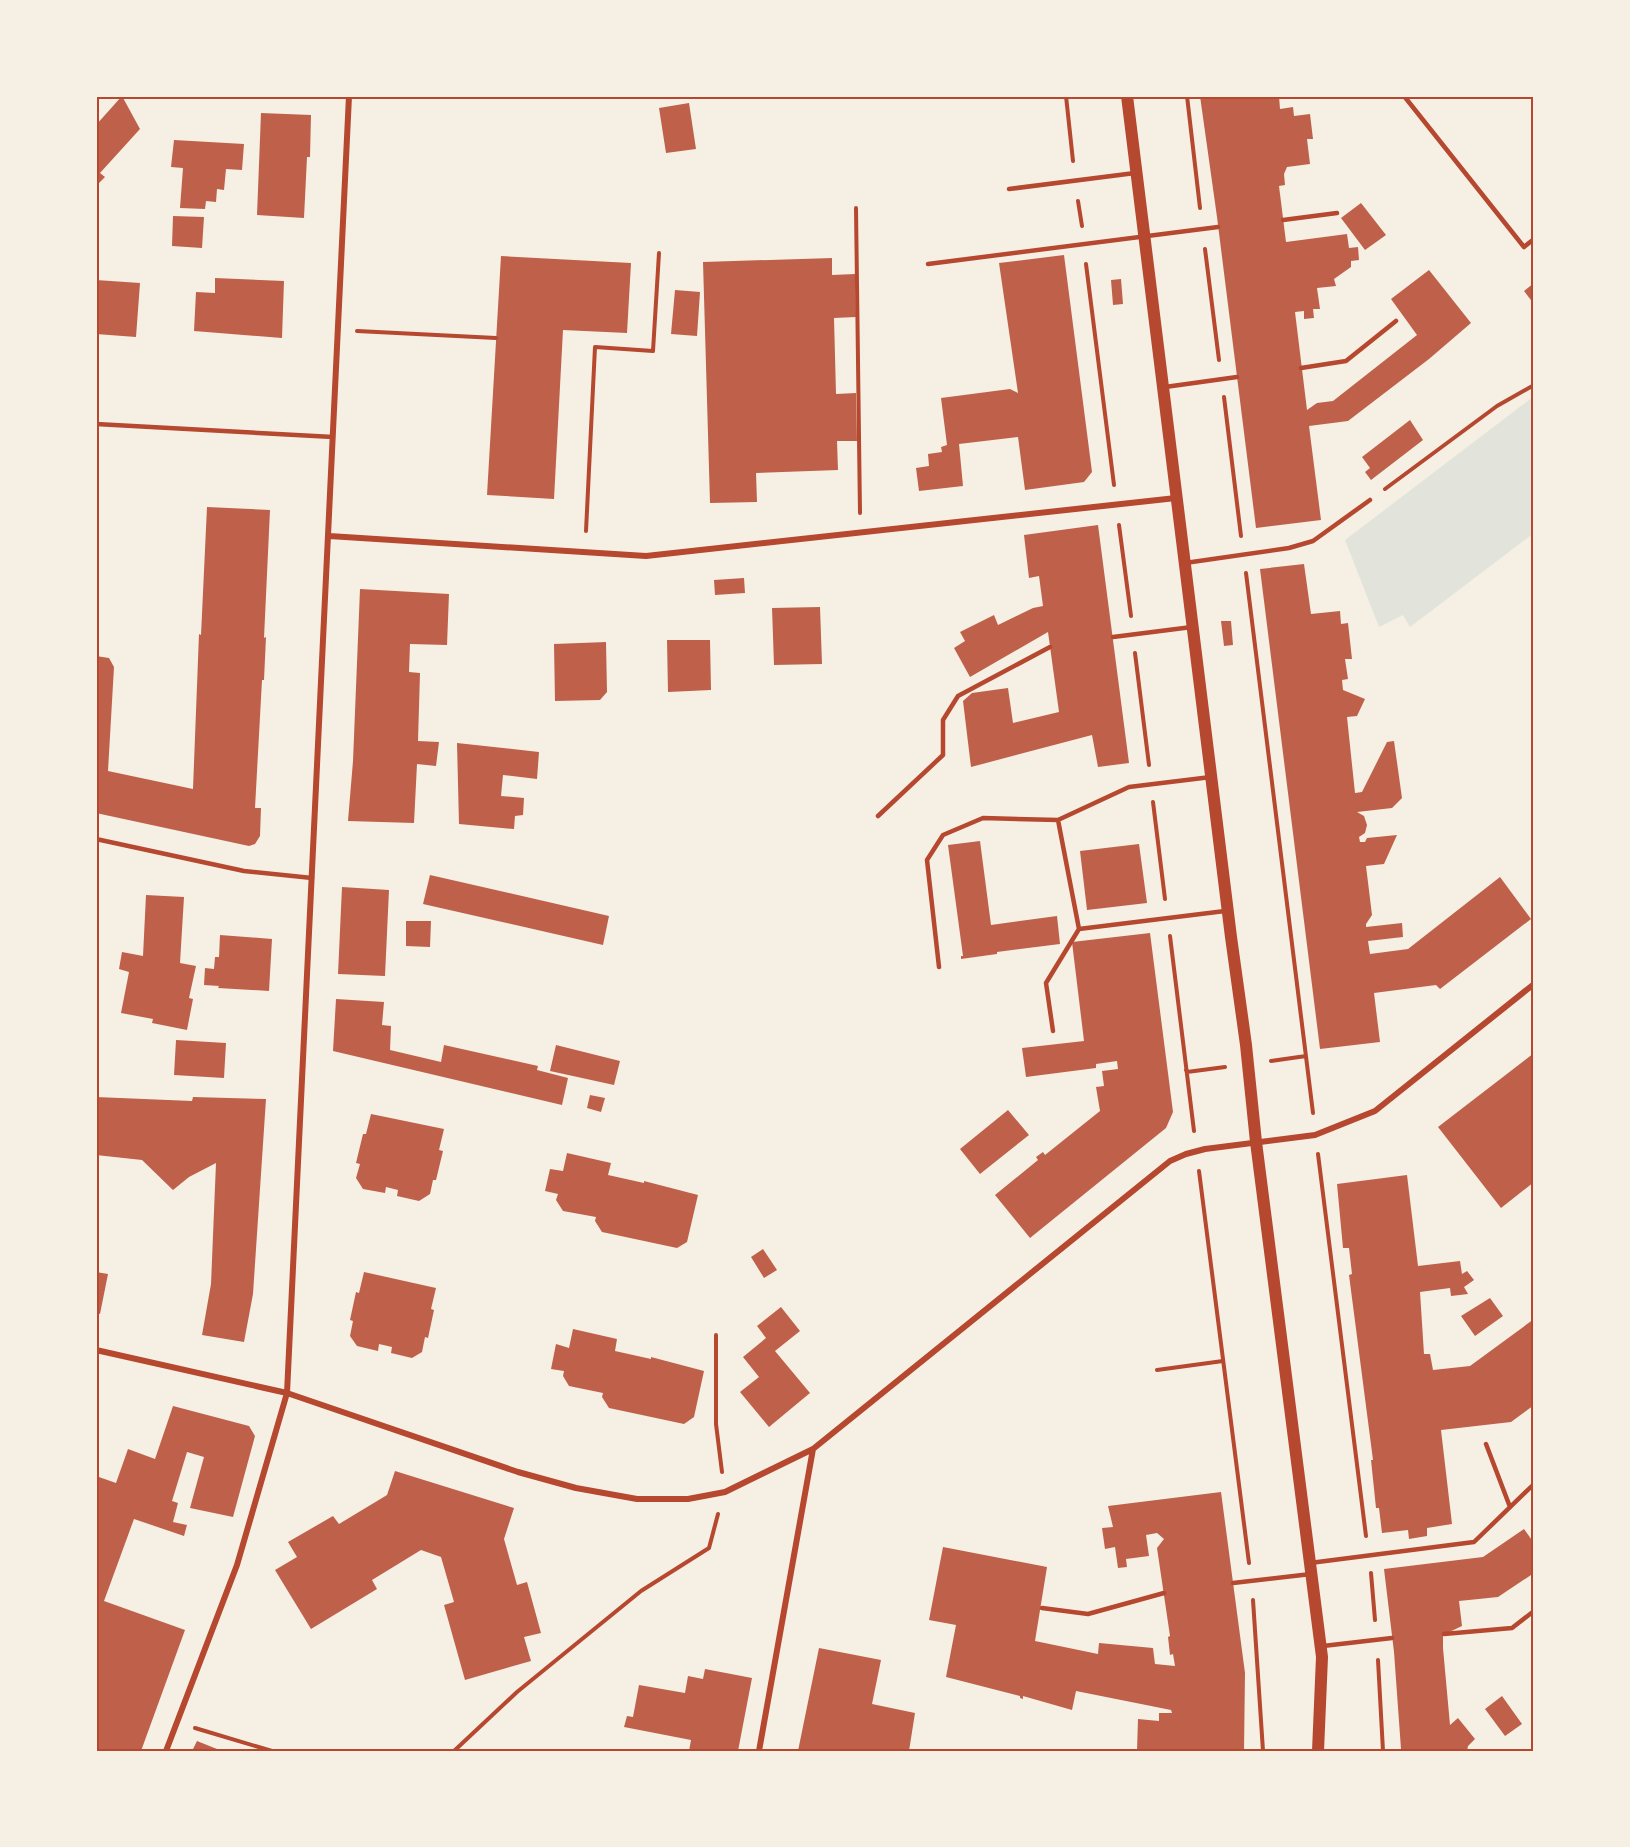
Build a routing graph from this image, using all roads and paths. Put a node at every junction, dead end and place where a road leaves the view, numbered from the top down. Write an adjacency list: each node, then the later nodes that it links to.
1 (349, 96): 17 (street)
2 (1127, 96): 5 (main road)
3 (1187, 96): 11 (path)
4 (1404, 96): 13 (lane)
5 (1135, 173): 6 (lane); 12 (main road)
6 (1009, 189)
7 (856, 208): 28 (path)
8 (1337, 213): 9 (lane)
9 (1283, 220)
10 (1218, 227): 11 (lane)
11 (1203, 229): 12 (lane); 21 (path)
12 (1143, 237): 15 (lane); 23 (main road)
13 (1534, 239)
14 (659, 253): 30 (path)
15 (928, 264)
16 (1396, 321): 19 (lane)
17 (338, 330): 18 (path); 25 (street)
18 (496, 338)
19 (1301, 368)
20 (1237, 377): 21 (lane)
21 (1221, 379): 23 (lane); 31 (path)
22 (1534, 385): 27 (path)
23 (1162, 387): 26 (main road)
24 (96, 424): 25 (lane)
25 (333, 437): 29 (street)
26 (1176, 498): 28 (street); 32 (main road)
27 (1370, 500): 31 (lane)
28 (861, 533): 30 (street)
29 (329, 536): 30 (street); 40 (street)
30 (585, 552)
31 (1243, 555): 32 (lane); 47 (path)
32 (1185, 563): 33 (main road)
33 (1192, 627): 34 (lane); 36 (main road)
34 (1113, 637)
35 (1050, 646): 37 (lane)
36 (1211, 777): 38 (lane); 41 (main road)
37 (878, 816)
38 (1058, 820): 43 (lane); 44 (lane)
39 (96, 839): 40 (lane)
40 (312, 878): 55 (street)
41 (1227, 911): 42 (lane); 48 (main road)
42 (1167, 918): 43 (lane); 48 (path)
43 (1079, 929): 46 (lane)
44 (939, 967)
45 (1534, 984): 49 (street)
46 (1053, 1031)
47 (1305, 1056): 48 (path); 49 (path)
48 (1248, 1064): 50 (main road)
49 (1315, 1135): 50 (street); 61 (path)
50 (1256, 1142): 57 (street); 62 (main road)
51 (716, 1335): 59 (path)
52 (96, 1350): 55 (street)
53 (1223, 1361): 54 (path)
54 (1157, 1370)
55 (286, 1393): 59 (street); 71 (street)
56 (1486, 1443): 60 (lane)
57 (813, 1449): 59 (street); 75 (street)
58 (1534, 1484): 60 (lane)
59 (724, 1492): 74 (path)
60 (1510, 1507): 61 (lane)
61 (1369, 1555): 62 (lane); 69 (path)
62 (1310, 1568): 63 (lane); 70 (main road)
63 (1233, 1583)
64 (1164, 1593): 65 (lane)
65 (1042, 1608)
66 (1534, 1611): 67 (lane)
67 (1444, 1634)
68 (1392, 1638): 69 (lane)
69 (1377, 1640): 70 (lane); 77 (path)
70 (1320, 1647): 76 (main road)
71 (177, 1723): 72 (street); 73 (path)
72 (166, 1751)
73 (272, 1751)
74 (454, 1751)
75 (759, 1751)
76 (1318, 1751)
77 (1383, 1751)

